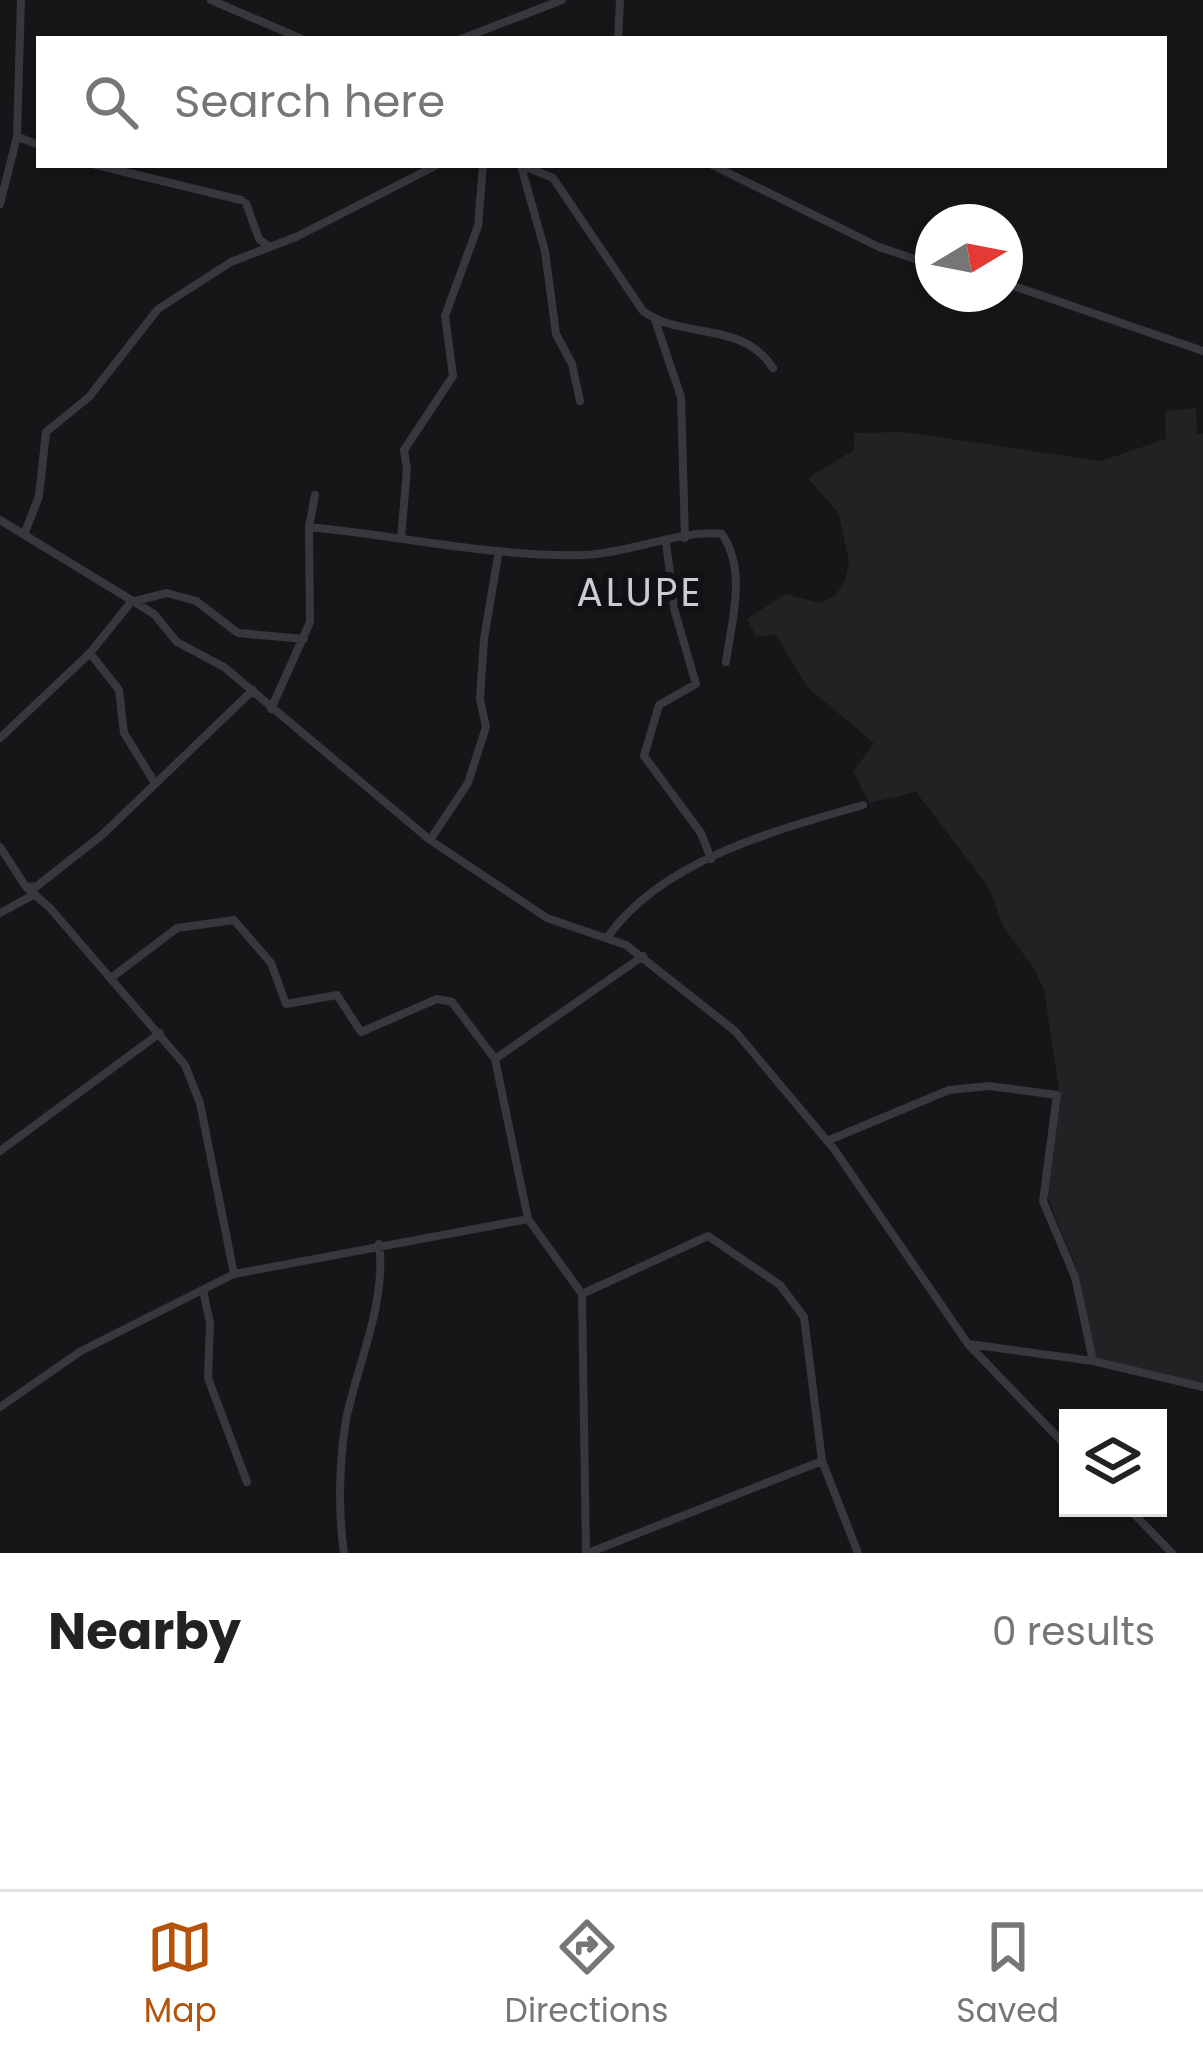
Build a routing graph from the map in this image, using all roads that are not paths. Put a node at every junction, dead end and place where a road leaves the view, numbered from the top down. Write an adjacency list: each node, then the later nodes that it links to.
1 (21, 0): 8 (street)
2 (211, 0): 5 (street)
3 (620, 0): 7 (street)
4 (558, 1): 6 (street)
5 (295, 36)
6 (468, 36)
7 (618, 36)
8 (17, 137): 9 (street); 16 (street)
9 (36, 144)
10 (108, 168): 17 (street)
11 (431, 168): 18 (street)
12 (482, 168): 30 (street)
13 (522, 168): 25 (street)
14 (528, 168): 22 (street)
15 (718, 168): 20 (street)
16 (0, 205)
17 (259, 239): 18 (street); 19 (street)
18 (268, 246): 19 (street)
19 (254, 252): 29 (street)
20 (915, 259)
21 (1023, 290): 23 (street)
22 (655, 320): 24 (street); 31 (street)
23 (1203, 351)
24 (772, 368)
25 (580, 401)
26 (315, 495): 28 (street)
27 (0, 520): 29 (street)
28 (309, 527): 30 (street); 35 (street)
29 (24, 535): 34 (street)
30 (401, 538): 33 (street)
31 (685, 538): 32 (street); 37 (street)
32 (666, 543): 33 (street); 45 (street)
33 (498, 556): 43 (street)
34 (131, 602): 35 (street); 36 (street); 38 (street)
35 (304, 639): 39 (street)
36 (90, 653): 40 (street); 41 (street)
37 (726, 662)
38 (253, 690): 39 (street); 41 (street)
39 (271, 709): 43 (street)
40 (0, 738)
41 (155, 783): 46 (street)
42 (863, 805): 45 (street)
43 (430, 840): 48 (street)
44 (0, 847): 46 (street)
45 (712, 860): 48 (street)
46 (36, 890): 47 (street); 50 (street)
47 (0, 913)
48 (609, 935): 49 (street)
49 (644, 956): 52 (street); 53 (street)
50 (111, 978): 51 (street); 52 (street)
51 (160, 1033): 54 (street); 57 (street)
52 (495, 1059): 55 (street)
53 (827, 1141): 60 (street); 61 (street)
54 (0, 1151)
55 (528, 1219): 56 (street); 59 (street)
56 (379, 1244): 57 (street); 68 (street)
57 (234, 1274): 58 (street)
58 (203, 1290): 63 (street); 66 (street)
59 (582, 1294): 65 (street); 69 (street)
60 (968, 1344): 61 (street); 64 (street)
61 (1093, 1361): 62 (street)
62 (1203, 1388)
63 (0, 1407)
64 (1059, 1439)
65 (822, 1461): 69 (street); 70 (street)
66 (247, 1482)
67 (1136, 1517): 71 (street)
68 (344, 1553)
69 (587, 1553)
70 (858, 1553)
71 (1172, 1553)

